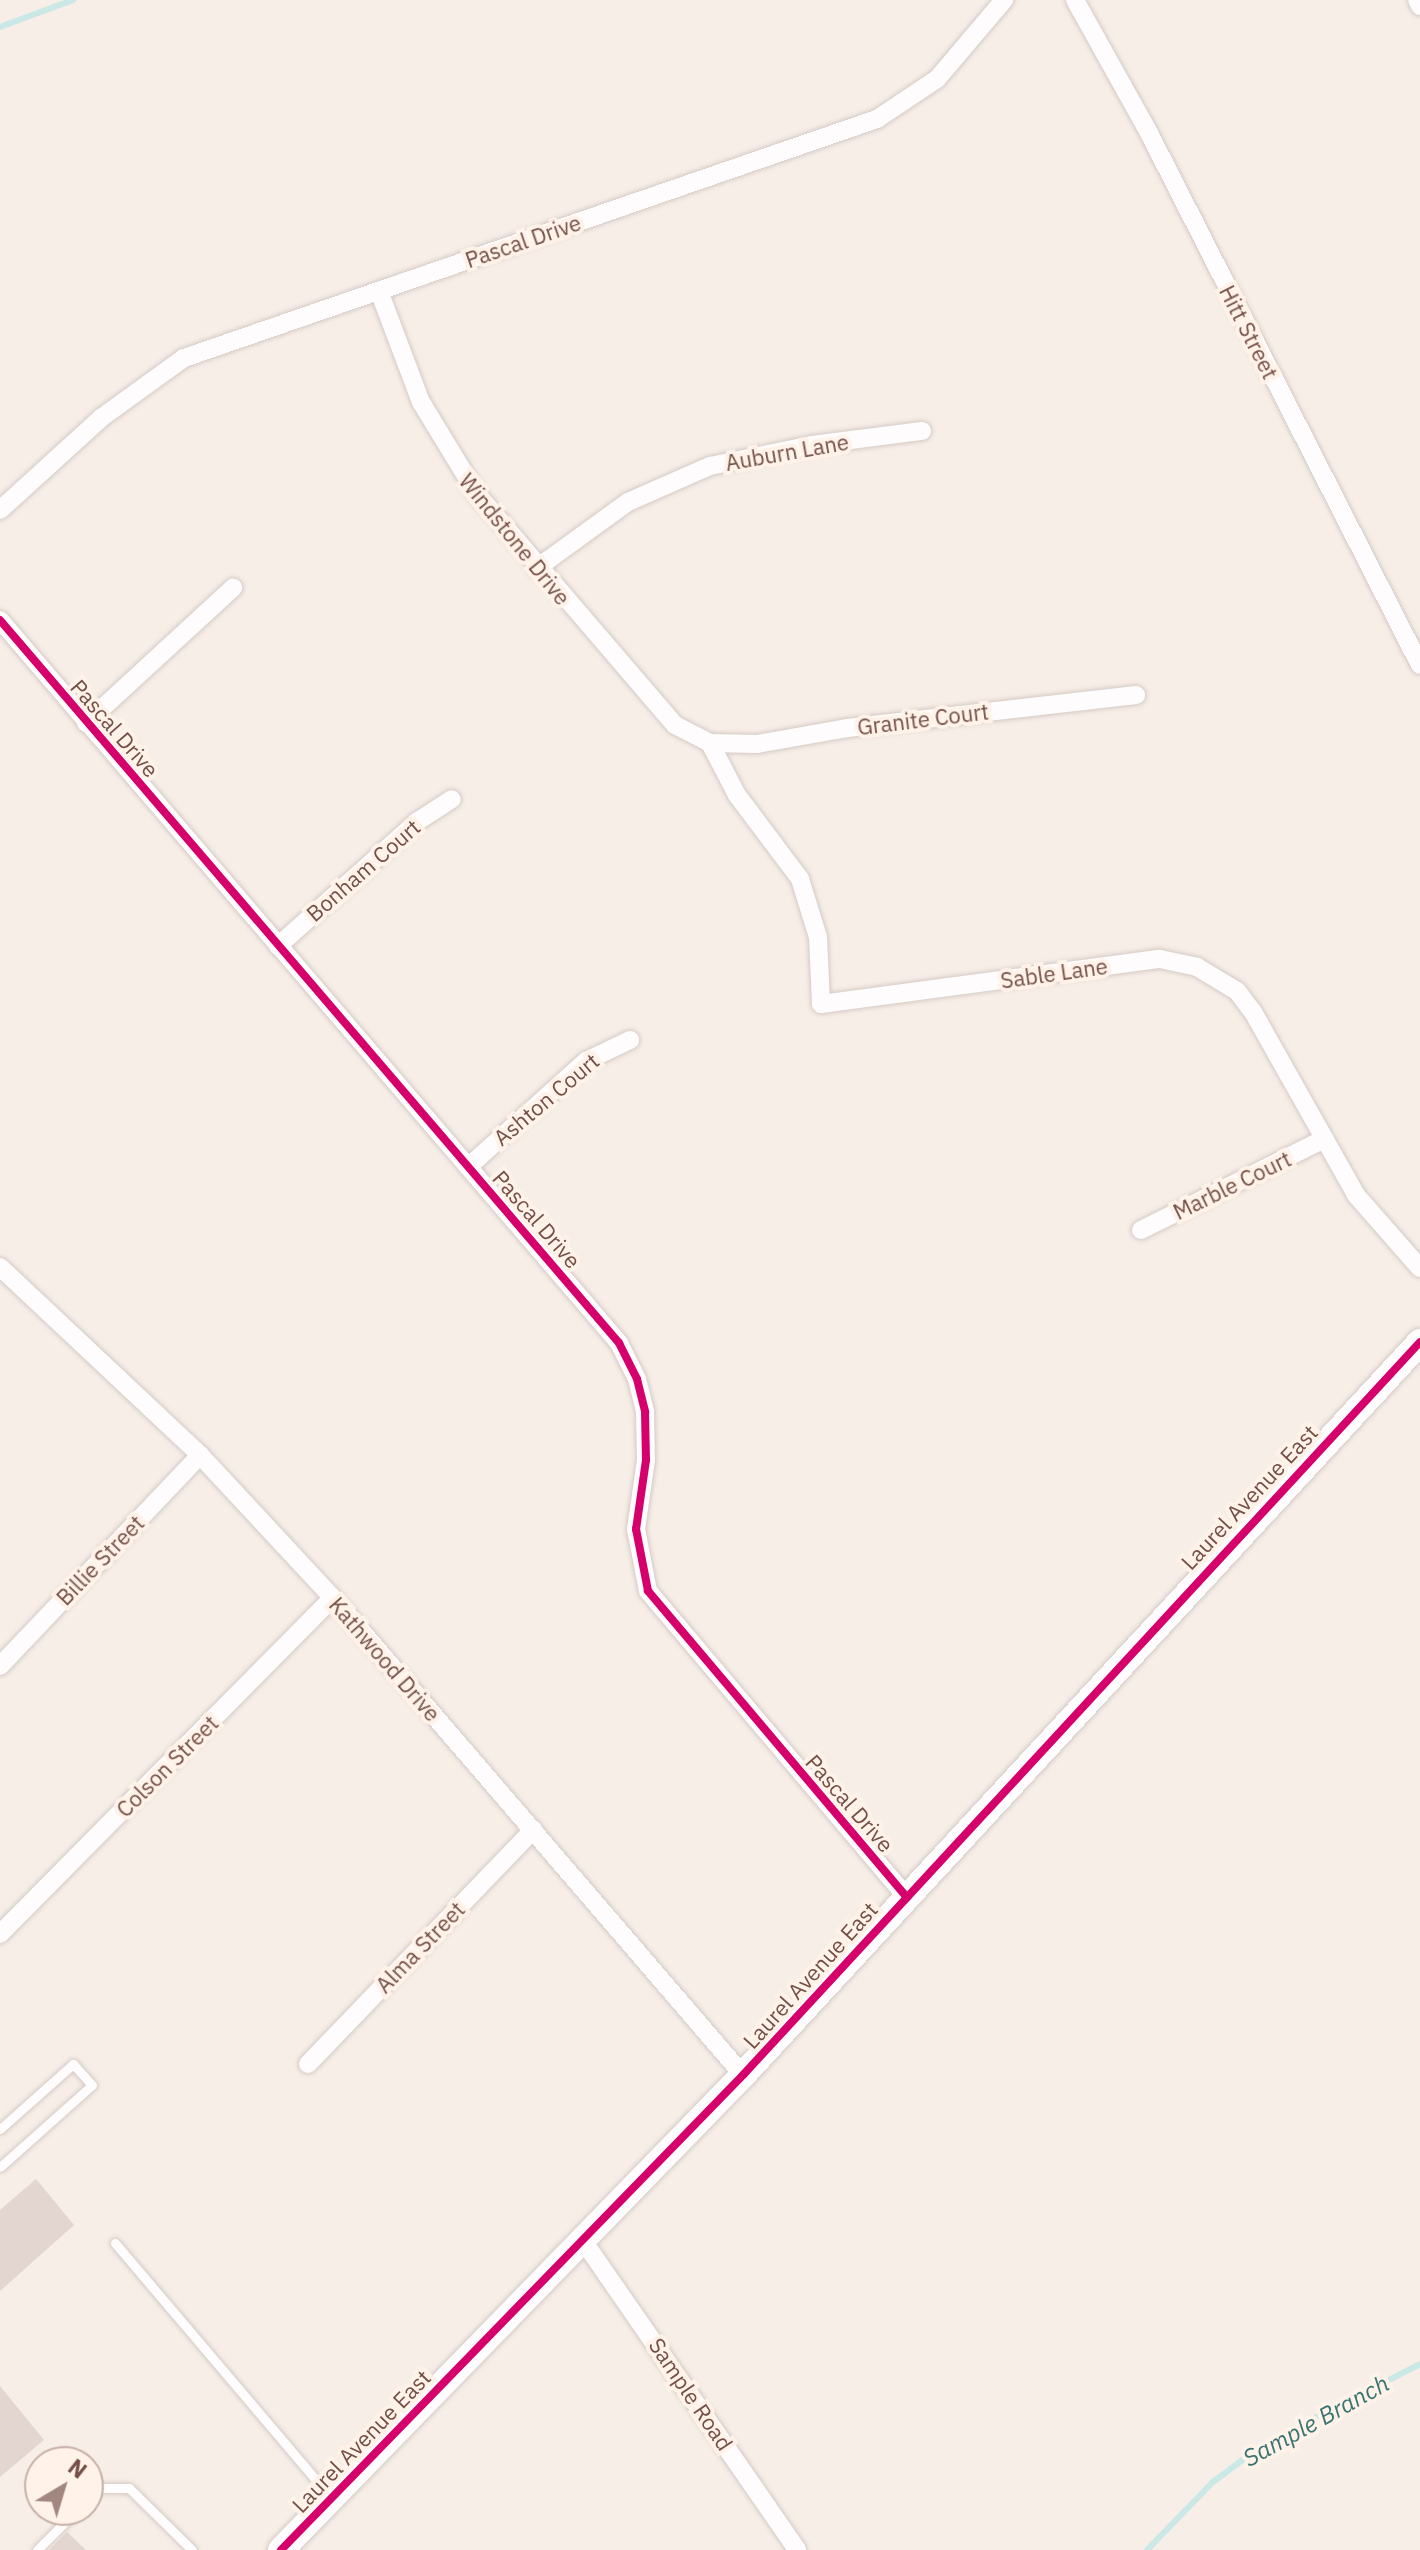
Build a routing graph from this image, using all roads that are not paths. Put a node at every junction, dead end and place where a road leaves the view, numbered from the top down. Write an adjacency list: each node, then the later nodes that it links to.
1 (1004, 0): 5 (street, Pascal Drive)
2 (1075, 0): 11 (street, Hitt Street)
3 (1417, 0): 4 (street)
4 (1420, 6)
5 (379, 291): 7 (street, Pascal Drive); 8 (street, Windstone Drive)
6 (922, 431): 8 (street, Auburn Lane)
7 (0, 510)
8 (537, 568): 14 (street, Windstone Drive)
9 (233, 588): 13 (street)
10 (0, 620): 13 (street, Pascal Drive)
11 (1420, 665)
12 (1136, 695): 14 (street, Granite Court)
13 (86, 723): 16 (street, Pascal Drive)
14 (710, 743): 18 (street, Sable Lane)
15 (452, 799): 16 (street, Bonham Court)
16 (278, 946): 19 (street, Pascal Drive)
17 (630, 1040): 19 (street, Ashton Court)
18 (1322, 1140): 20 (street, Marble Court); 22 (street, Sable Lane)
19 (468, 1167): 28 (street, Pascal Drive)
20 (1141, 1230)
21 (0, 1267): 24 (street, Kathwood Drive)
22 (1420, 1268)
23 (1420, 1342): 28 (street, Laurel Avenue East)
24 (200, 1455): 25 (street, Kathwood Drive); 26 (street, Billie Street)
25 (333, 1598): 27 (street, Kathwood Drive); 29 (street, Colson Street)
26 (0, 1666)
27 (533, 1830): 30 (street, Alma Street); 31 (street, Kathwood Drive)
28 (907, 1897): 31 (street, Laurel Avenue East)
29 (0, 1934)
30 (308, 2064)
31 (743, 2075): 34 (street, Laurel Avenue East)
32 (0, 2129): 33 (lane)
33 (0, 2167)
34 (582, 2239): 37 (street, Laurel Avenue East); 42 (street, Sample Road)
35 (115, 2243): 37 (lane)
36 (104, 2488): 40 (lane)
37 (331, 2498): 41 (street, Laurel Avenue East)
38 (61, 2526): 39 (lane)
39 (37, 2550)
40 (192, 2550)
41 (281, 2550)
42 (797, 2550)

